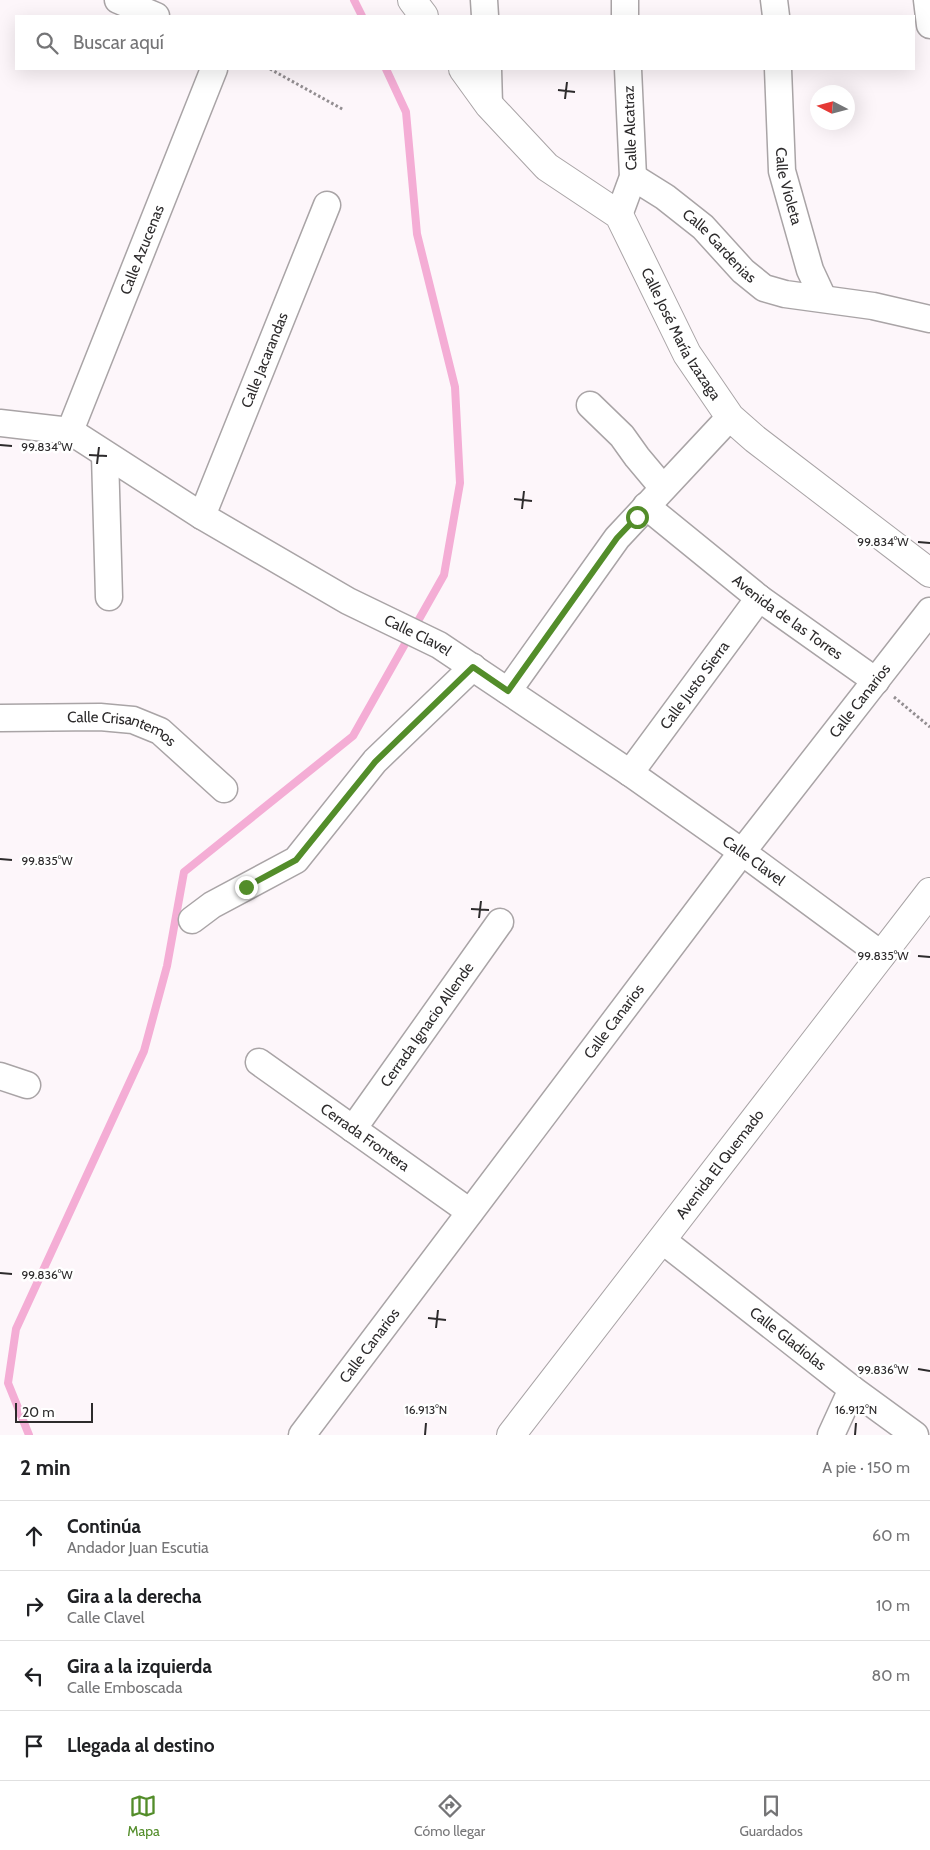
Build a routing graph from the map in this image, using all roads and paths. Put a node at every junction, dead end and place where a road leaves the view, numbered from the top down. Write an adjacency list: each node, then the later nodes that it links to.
1 (118, 0): 7 (street)
2 (412, 0): 8 (street)
3 (484, 0): 9 (street)
4 (625, 0): 10 (street)
5 (774, 0): 11 (street)
6 (926, 0): 12 (street)
7 (154, 15)
8 (423, 15)
9 (485, 15)
10 (625, 15)
11 (776, 15)
12 (930, 25)
13 (214, 70): 29 (street, Calle Azucenas)
14 (272, 70): 20 (path)
15 (464, 70): 19 (street, Calle José María Izazaga)
16 (488, 70): 19 (street)
17 (628, 70): 21 (street, Calle Alcatraz)
18 (778, 70): 24 (street, Calle Violeta)
19 (489, 106): 23 (street, Calle José María Izazaga)
20 (344, 110)
21 (633, 177): 23 (street, Calle Alcatraz); 24 (street, Calle Gardenias)
22 (327, 205): 32 (street, Calle Jacarandas)
23 (619, 216): 27 (street, Calle José María Izazaga)
24 (823, 298): 25 (street, Calle Gardenias)
25 (930, 319)
26 (590, 405): 31 (street, Avenida de las Torres)
27 (730, 417): 31 (street); 33 (street, Calle José María Izazaga)
28 (0, 423): 29 (street, Calle Clavel)
29 (70, 431): 30 (street, Calle Clavel)
30 (105, 454): 32 (street, Calle Clavel); 34 (street)
31 (655, 497): 35 (street, Avenida de las Torres); 39 (street)
32 (202, 516): 37 (street, Calle Clavel)
33 (930, 573)
34 (109, 597)
35 (759, 598): 38 (street, Avenida de las Torres); 42 (street, Calle Justo Sierra)
36 (930, 611): 38 (street, Calle Canarios)
37 (473, 667): 39 (street, Calle Clavel); 46 (street)
38 (876, 681): 41 (path); 44 (street, Calle Canarios)
39 (508, 691): 42 (street, Calle Clavel)
40 (0, 718): 43 (street, Calle Crisantemos)
41 (930, 727)
42 (630, 772): 44 (street, Calle Clavel)
43 (224, 789)
44 (742, 852): 48 (street, Calle Clavel); 53 (street, Calle Canarios)
45 (930, 892): 48 (street, Avenida El Quemado)
46 (192, 920)
47 (500, 922): 52 (street, Cerrada Ignacio Allende)
48 (882, 956): 54 (street, Avenida El Quemado)
49 (260, 1062): 52 (street, Cerrada Frontera)
50 (0, 1076): 51 (street)
51 (28, 1085)
52 (354, 1129): 53 (street, Cerrada Frontera)
53 (470, 1212): 56 (street, Calle Canarios)
54 (662, 1240): 55 (street, Calle Gladiolas); 57 (street, Avenida El Quemado)
55 (852, 1389): 58 (street); 59 (street, Calle Gladiolas)
56 (302, 1435)
57 (512, 1435)
58 (831, 1435)
59 (915, 1435)

